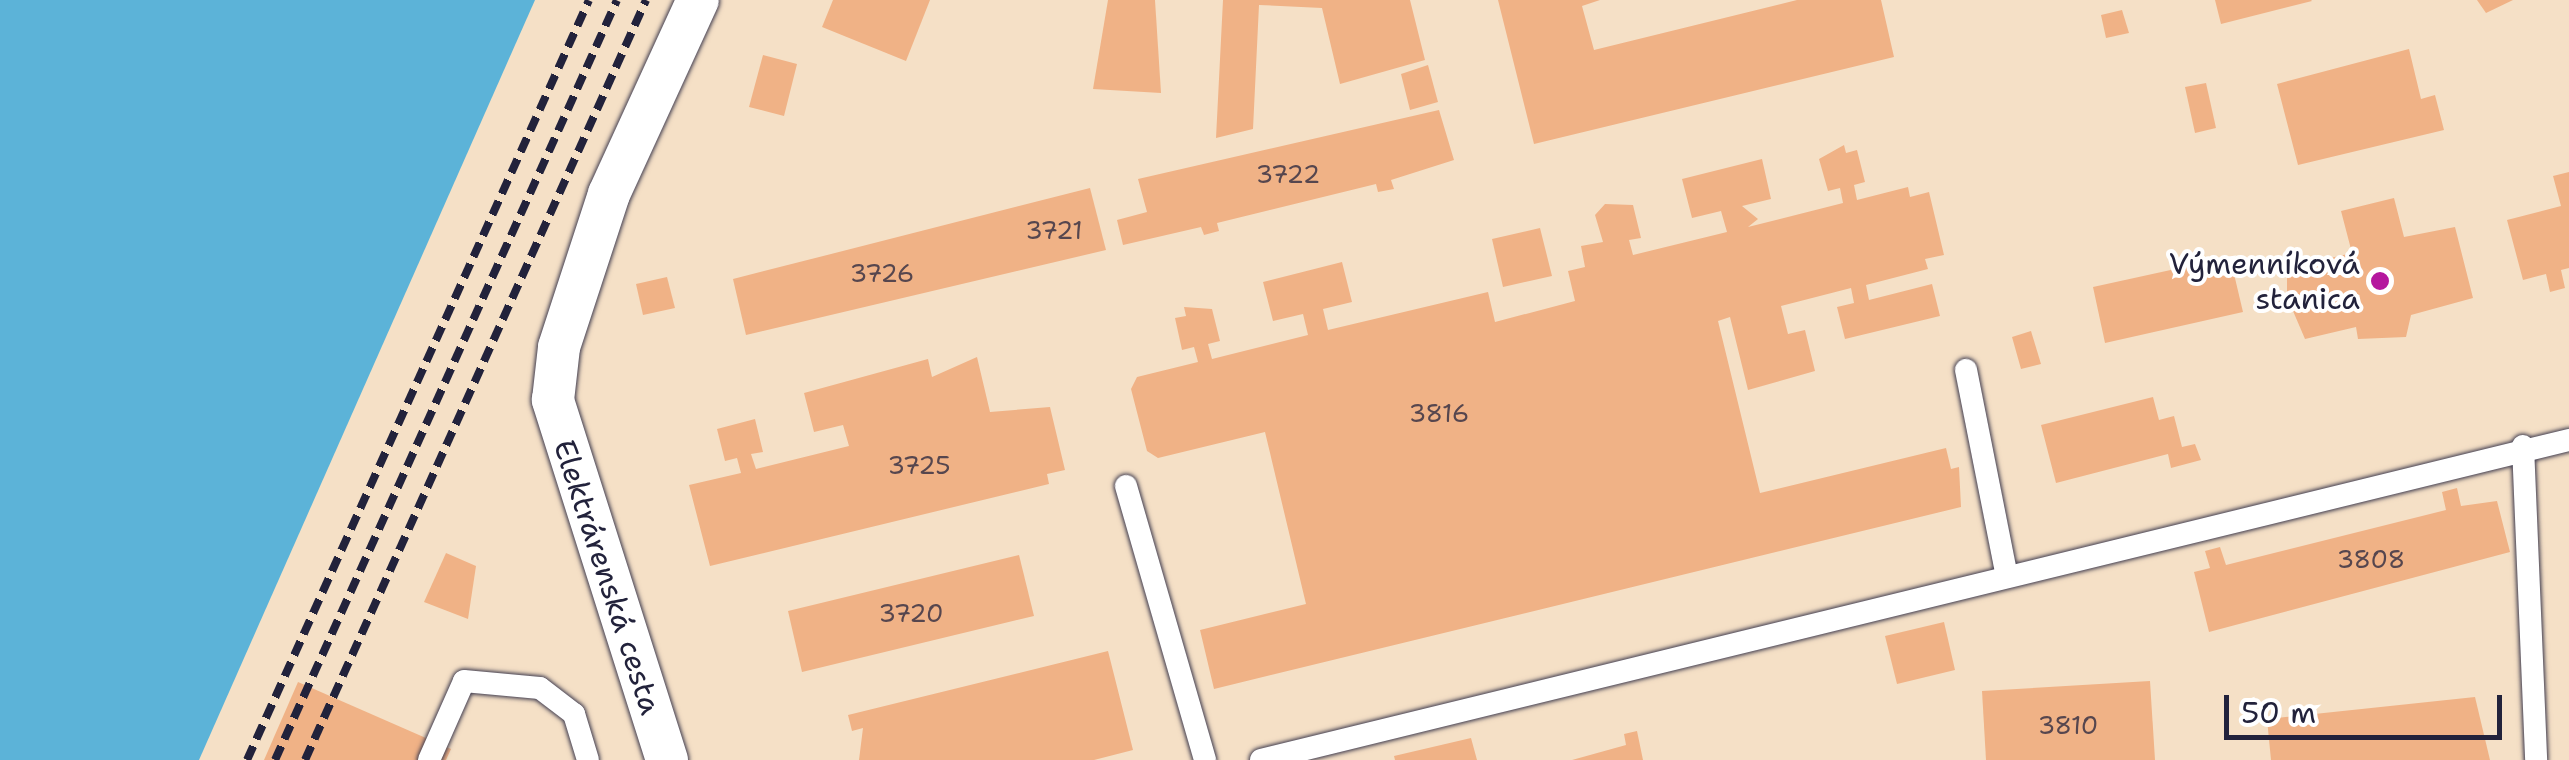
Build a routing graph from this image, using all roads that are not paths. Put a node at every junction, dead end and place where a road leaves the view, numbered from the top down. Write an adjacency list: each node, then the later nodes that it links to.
1 (698, 0): 9 (street, Elektrárenská cesta)
2 (1966, 370): 6 (lane)
3 (2569, 440): 4 (lane)
4 (2523, 446): 6 (lane); 12 (lane)
5 (1126, 486): 10 (lane)
6 (2006, 572): 11 (lane)
7 (429, 760): 8 (lane)
8 (588, 760)
9 (667, 760)
10 (1205, 760)
11 (1261, 760)
12 (2536, 760)

